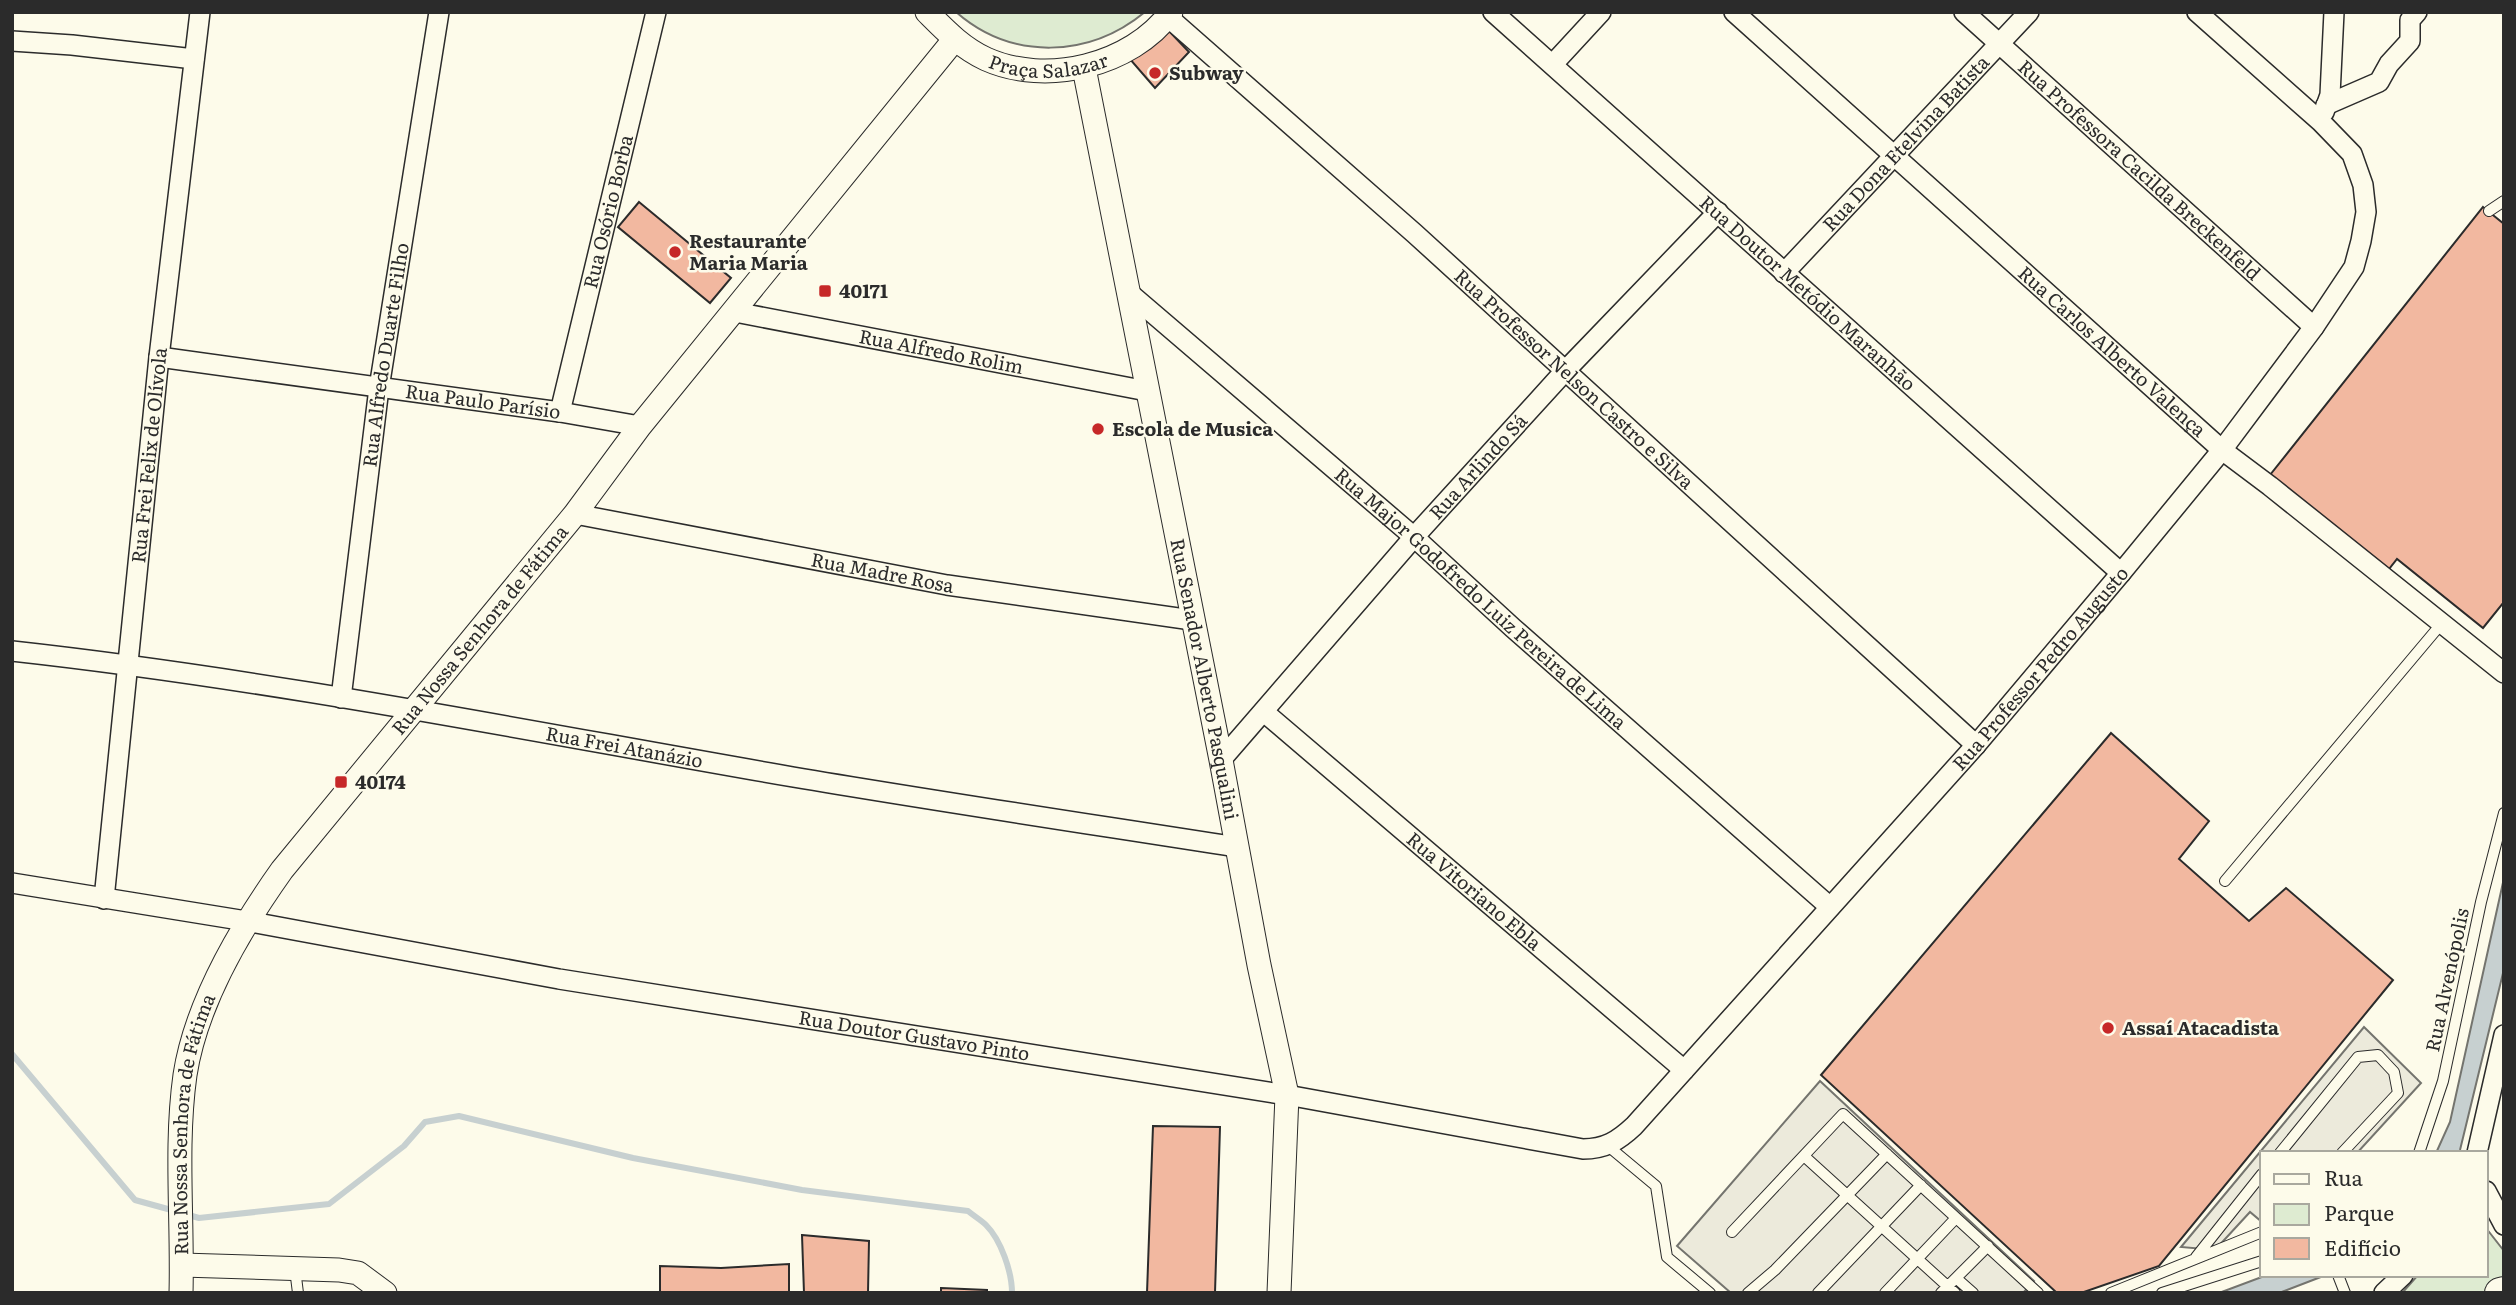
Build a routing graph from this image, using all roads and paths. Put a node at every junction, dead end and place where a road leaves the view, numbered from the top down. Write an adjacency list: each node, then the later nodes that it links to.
1 (200, 12): 17 (street, Rua Frei Felix de Olívola)
2 (439, 12): 31 (street, Rua Alfredo Duarte Filho)
3 (656, 12): 33 (street, Rua Osório Borba)
4 (927, 12): 14 (street, Praça Salazar)
5 (1493, 12): 18 (street, Rua Doutor Metódio Maranhão)
6 (1601, 12): 18 (street)
7 (1734, 12): 21 (street, Rua Carlos Alberto Valença)
8 (1964, 12): 16 (street, Rua Professora Cacilda Breckenfeld)
9 (2029, 12): 16 (street, Rua Dona Etelvina Batista)
10 (2197, 12): 20 (street, Rua Professor Pedro Augusto)
11 (2334, 12): 20 (street)
12 (2417, 12): 20 (street)
13 (1169, 15): 19 (street, Praça Salazar); 30 (street, Rua Professor Nelson Castro e Silva)
14 (954, 40): 19 (street, Praça Salazar); 27 (street, Rua Nossa Senhora de Fátima)
15 (12, 41): 17 (street)
16 (2001, 45): 21 (street, Rua Dona Etelvina Batista); 28 (street, Rua Professora Cacilda Breckenfeld)
17 (194, 59): 29 (street, Rua Frei Felix de Olívola)
18 (1553, 64): 24 (street, Rua Doutor Metódio Maranhão)
19 (1084, 68): 26 (street, Rua Senador Alberto Pasqualini)
20 (2324, 114): 28 (street, Rua Professor Pedro Augusto)
21 (1894, 156): 25 (street, Rua Dona Etelvina Batista); 35 (street, Rua Carlos Alberto Valença)
22 (2504, 201): 23 (lane)
23 (2489, 211)
24 (1718, 212): 25 (street, Rua Doutor Metódio Maranhão); 30 (street, Rua Arlindo Sá)
25 (1784, 273): 38 (street, Rua Doutor Metódio Maranhão)
26 (1128, 292): 32 (street, Rua Senador Alberto Pasqualini); 37 (street, Rua Major Godofredo Luiz Pereira de Lima)
27 (735, 312): 32 (street, Rua Alfredo Rolim); 34 (street, Rua Nossa Senhora de Fátima)
28 (2314, 327): 35 (street, Rua Professor Pedro Augusto)
29 (159, 356): 31 (street, Rua Paulo Parísio); 42 (street, Rua Frei Felix de Olívola)
30 (1564, 372): 37 (street, Rua Arlindo Sá); 47 (street, Rua Professor Nelson Castro e Silva)
31 (379, 388): 33 (street, Rua Paulo Parísio); 44 (street, Rua Alfredo Duarte Filho)
32 (1147, 391): 39 (street, Rua Senador Alberto Pasqualini)
33 (560, 412): 34 (street, Rua Paulo Parísio)
34 (640, 426): 36 (street, Rua Nossa Senhora de Fátima)
35 (2222, 450): 38 (street, Rua Professor Pedro Augusto); 40 (street, Rua Carlos Alberto Valença)
36 (575, 514): 39 (street, Rua Madre Rosa); 45 (street, Rua Nossa Senhora de Fátima)
37 (1414, 537): 46 (street, Rua Arlindo Sá); 54 (street, Rua Major Godofredo Luiz Pereira de Lima)
38 (2121, 573): 47 (street, Rua Professor Pedro Augusto)
39 (1192, 620): 48 (street, Rua Senador Alberto Pasqualini)
40 (2442, 623): 43 (street, Rua Carlos Alberto Valença); 51 (lane)
41 (12, 651): 42 (street, Rua Frei Atanázio)
42 (128, 664): 44 (street, Rua Frei Atanázio); 53 (street, Rua Frei Felix de Olívola)
43 (2504, 673)
44 (341, 698): 45 (street, Rua Frei Atanázio)
45 (413, 710): 50 (street, Rua Frei Atanázio); 55 (street, Rua Nossa Senhora de Fátima)
46 (1264, 712): 48 (street, Rua Arlindo Sá); 57 (street, Rua Vitoriano Ebla)
47 (1976, 745): 54 (street, Rua Professor Pedro Augusto)
48 (1221, 760): 50 (street, Rua Senador Alberto Pasqualini)
49 (2504, 813): 62 (lane, Rua Alvenópolis)
50 (1236, 848): 58 (street, Rua Senador Alberto Pasqualini)
51 (2225, 881)
52 (12, 883): 53 (street, Rua Doutor Gustavo Pinto)
53 (104, 899): 55 (street, Rua Doutor Gustavo Pinto)
54 (1830, 908): 57 (street, Rua Professor Pedro Augusto)
55 (246, 921): 58 (street, Rua Doutor Gustavo Pinto); 76 (street, Rua Nossa Senhora de Fátima)
56 (2504, 1035): 63 (street)
57 (1684, 1070): 59 (street, Rua Professor Pedro Augusto)
58 (1287, 1094): 59 (street, Rua Doutor Gustavo Pinto); 86 (street, Rua Senador Alberto Pasqualini)
59 (1608, 1146): 87 (lane)
60 (2282, 1151): 61 (lane)
61 (2345, 1151)
62 (2420, 1151)
63 (2477, 1151)
64 (1887, 1154): 65 (lane); 67 (lane); 68 (lane)
65 (1804, 1156): 68 (lane); 73 (lane)
66 (2260, 1177): 77 (lane)
67 (1921, 1185): 70 (lane); 72 (lane)
68 (1848, 1195): 72 (lane); 88 (lane)
69 (2488, 1195): 71 (street)
70 (1956, 1218): 75 (lane); 78 (lane)
71 (2504, 1225)
72 (1882, 1226): 78 (lane); 89 (lane)
73 (1732, 1232)
74 (2260, 1233): 77 (lane)
75 (1988, 1247): 82 (lane); 92 (lane)
76 (182, 1257): 80 (street); 83 (street, Rua Nossa Senhora de Fátima)
77 (2195, 1258): 93 (lane)
78 (1918, 1259): 82 (lane); 90 (lane)
79 (2260, 1262): 94 (lane)
80 (295, 1268): 84 (lane); 85 (street)
81 (2401, 1277): 95 (street)
82 (1950, 1287): 91 (lane)
83 (181, 1293)
84 (298, 1293)
85 (384, 1293)
86 (1279, 1293)
87 (1710, 1293)
88 (1748, 1293)
89 (1818, 1293)
90 (1885, 1293)
91 (1973, 1293)
92 (2038, 1293)
93 (2112, 1293)
94 (2162, 1293)
95 (2384, 1293)

